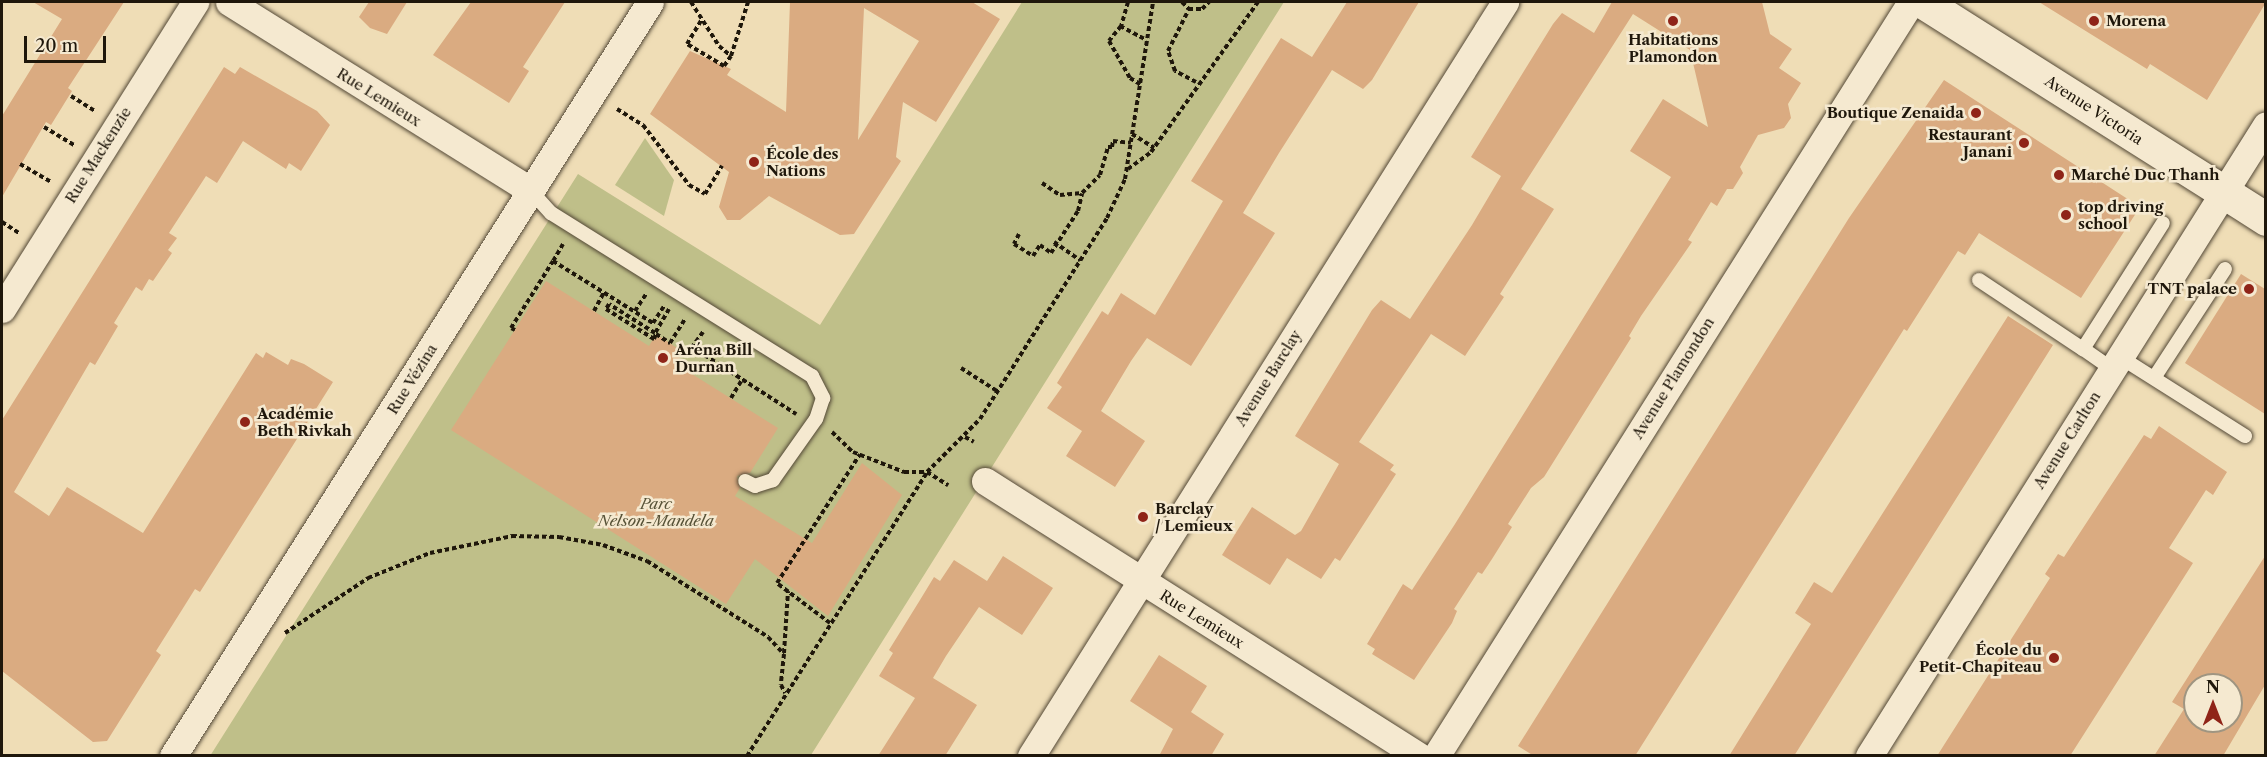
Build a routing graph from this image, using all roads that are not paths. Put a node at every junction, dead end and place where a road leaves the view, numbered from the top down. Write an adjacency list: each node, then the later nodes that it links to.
1 (195, 2): 14 (street, Rue Mackenzie)
2 (228, 2): 8 (street, Rue Lemieux)
3 (650, 2): 8 (street, Rue Vézina)
4 (1505, 2): 21 (street, Avenue Barclay)
5 (1911, 2): 25 (street, Avenue Plamondon)
6 (1923, 2): 9 (street, Avenue Victoria)
7 (2265, 125): 9 (street, Avenue Carlton)
8 (531, 191): 19 (lane); 22 (street, Rue Vézina)
9 (2224, 192): 10 (street, Avenue Victoria); 16 (street, Avenue Carlton)
10 (2265, 219)
11 (2163, 223): 15 (lane)
12 (2225, 269): 17 (lane)
13 (1979, 280): 15 (lane)
14 (2, 309)
15 (2083, 349): 16 (lane)
16 (2116, 363): 17 (lane); 26 (street, Avenue Carlton)
17 (2154, 378): 18 (lane)
18 (2245, 436)
19 (745, 481)
20 (986, 481): 21 (street, Rue Lemieux)
21 (1140, 580): 23 (street, Avenue Barclay); 24 (street, Rue Lemieux)
22 (173, 756)
23 (1031, 756)
24 (1419, 756)
25 (1436, 756)
26 (1869, 756)

